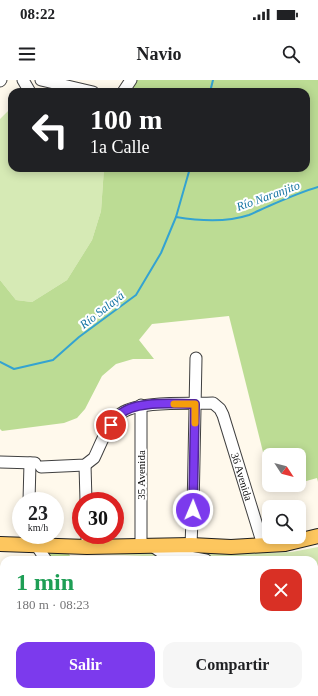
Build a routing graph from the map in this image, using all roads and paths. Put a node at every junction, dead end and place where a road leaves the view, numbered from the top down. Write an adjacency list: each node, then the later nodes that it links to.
1 (41, 80): 2 (street)
2 (76, 88)
3 (196, 358): 4 (street)
4 (195, 404): 5 (street); 16 (street); 17 (street, 36 Avenida)
5 (141, 405): 8 (street); 18 (street, 35 Avenida)
6 (0, 462): 7 (street)
7 (36, 464): 8 (street); 9 (street)
8 (85, 465): 10 (street)
9 (31, 492)
10 (86, 492)
11 (318, 536): 17 (main road)
12 (12, 543): 13 (main road)
13 (0, 544)
14 (33, 544): 19 (street)
15 (122, 544): 18 (main road)
16 (191, 545): 17 (main road); 18 (main road)
17 (263, 545)
18 (146, 546): 20 (street)
19 (43, 556)
20 (184, 556)

